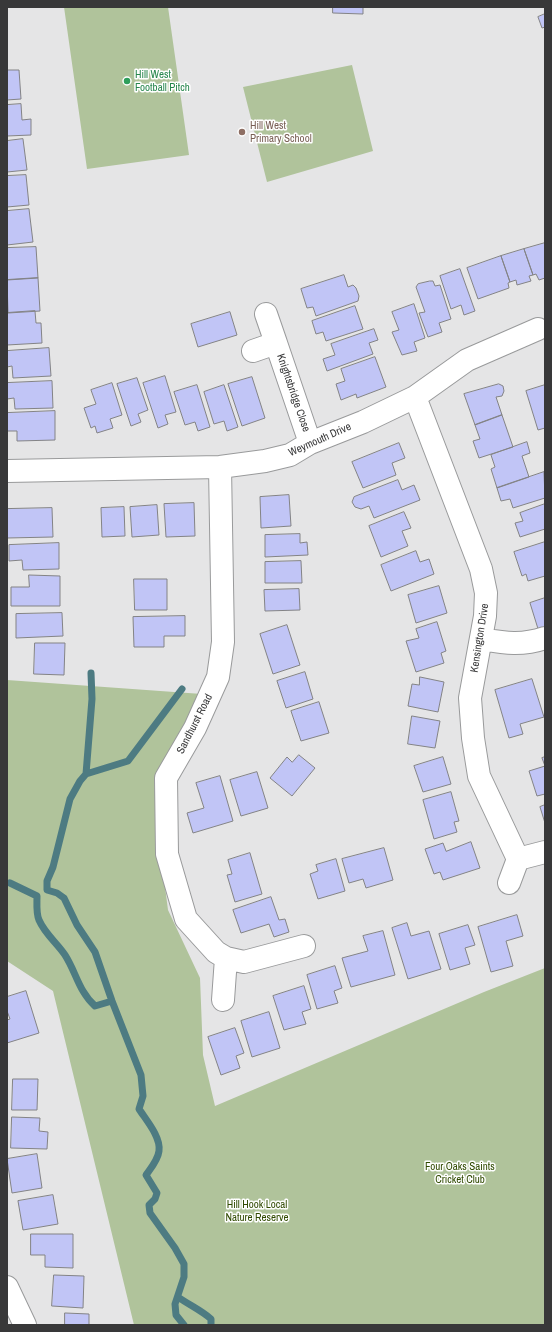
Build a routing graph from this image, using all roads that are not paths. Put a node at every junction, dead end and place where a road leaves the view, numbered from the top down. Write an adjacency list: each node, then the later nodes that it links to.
1 (266, 314): 3 (street, Knightsbridge Close)
2 (543, 334): 5 (street, Weymouth Drive)
3 (276, 343): 4 (street, Knightsbridge Close); 6 (street, Knightsbridge Close)
4 (253, 351)
5 (414, 397): 6 (street, Weymouth Drive); 10 (street, Kensington Drive)
6 (310, 443): 7 (street, Weymouth Drive)
7 (220, 467): 8 (street, Weymouth Drive); 15 (street, Sandhurst Road)
8 (7, 471)
9 (545, 638): 10 (street)
10 (481, 639): 12 (street, Kensington Drive)
11 (545, 852): 12 (street)
12 (518, 860): 13 (street)
13 (508, 883)
14 (304, 946): 15 (street, Sandhurst Road)
15 (226, 958): 16 (street)
16 (223, 1000)
17 (7, 1287): 18 (street)
18 (25, 1325)

